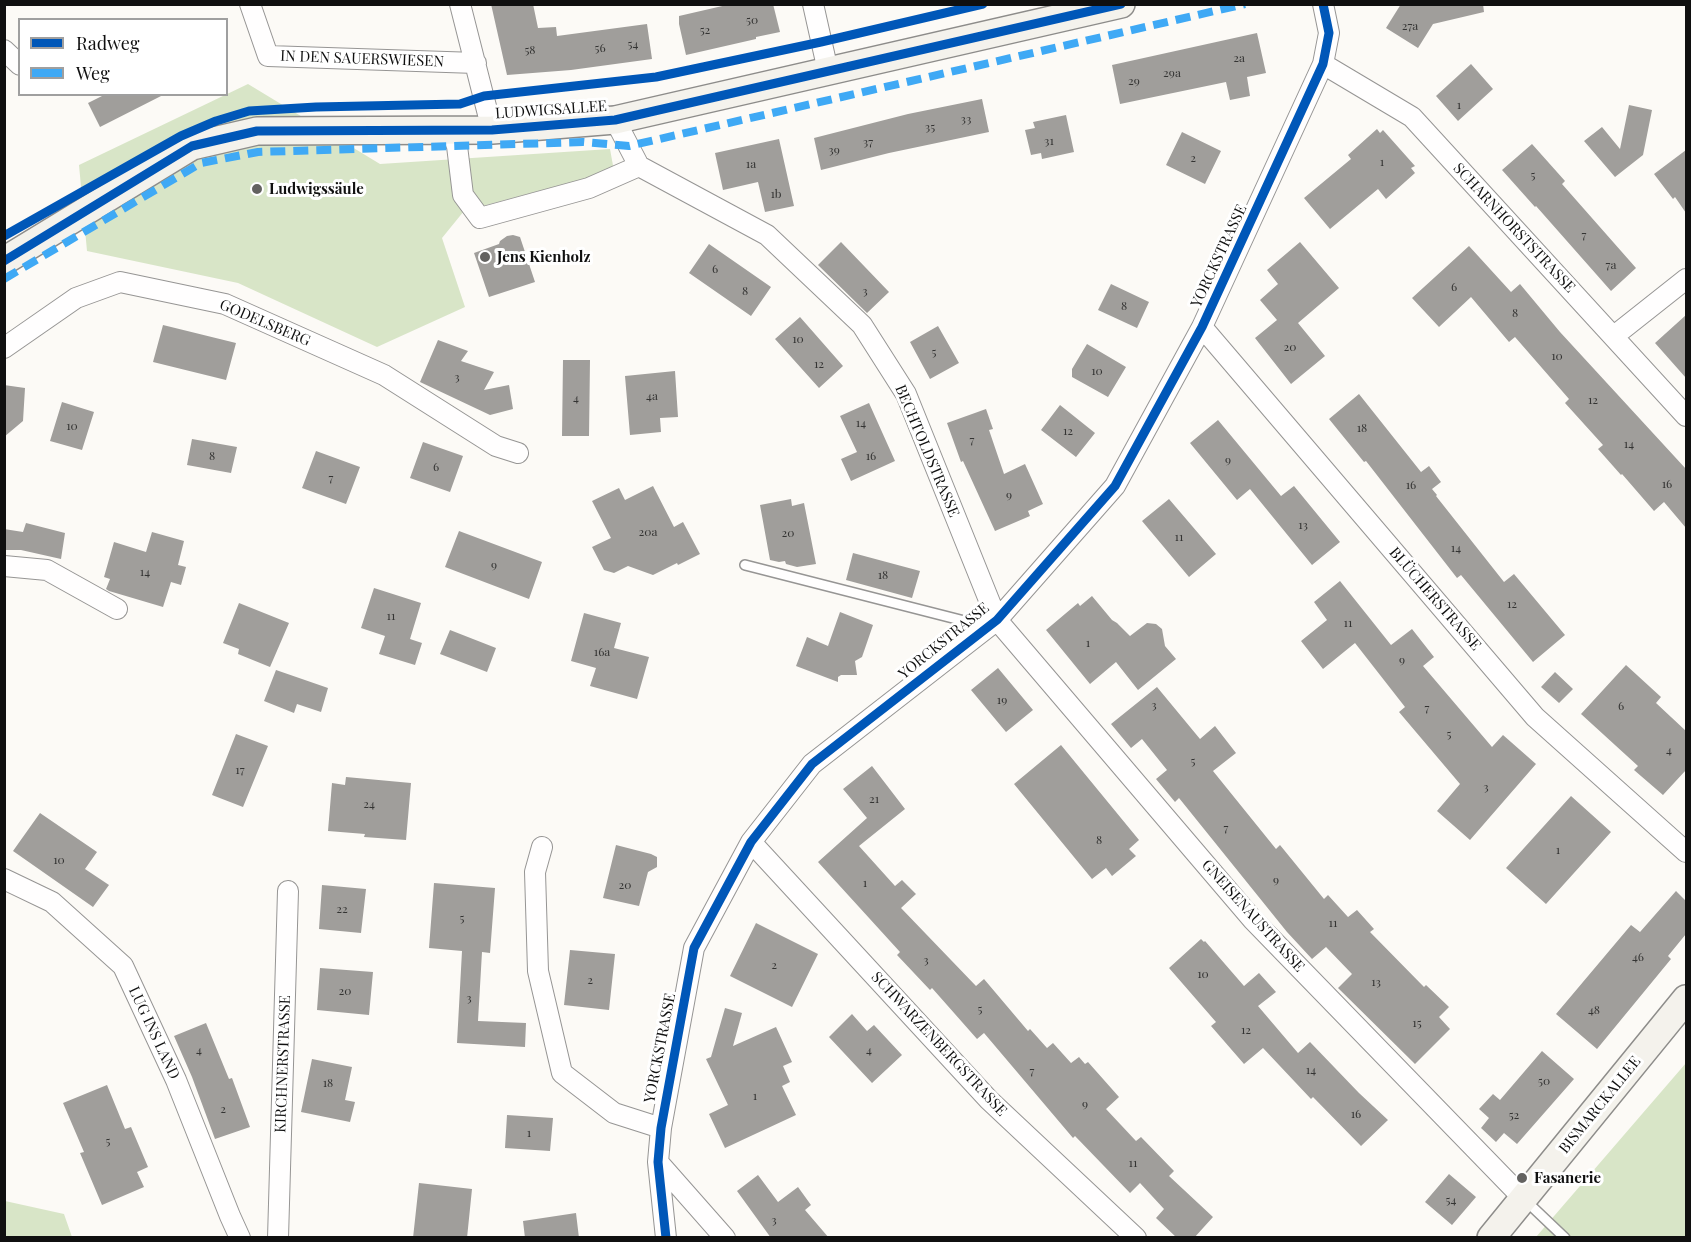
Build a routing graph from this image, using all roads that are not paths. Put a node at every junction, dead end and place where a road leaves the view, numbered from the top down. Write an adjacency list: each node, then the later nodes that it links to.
1 (250, 4): 8 (street, IN DEN SAUERSWIESEN)
2 (460, 4): 8 (street)
3 (813, 4): 10 (street)
4 (1121, 4): 10 (street, LUDWIGSALLEE)
5 (1323, 4): 9 (street, YORCKSTRASSE)
6 (4, 50): 7 (street)
7 (18, 63)
8 (476, 63): 13 (street)
9 (1323, 64): 17 (street, YORCKSTRASSE); 18 (street, SCHARNHORSTSTRASSE)
10 (828, 71): 11 (street, LUDWIGSALLEE)
11 (615, 120): 13 (street, LUDWIGSALLEE); 14 (street)
12 (450, 130): 13 (street, LUDWIGSALLEE); 14 (street); 15 (street, LUDWIGSALLEE)
13 (492, 130)
14 (639, 166): 25 (street, BECHTOLDSTRASSE)
15 (4, 261)
16 (1686, 279): 18 (street)
17 (1202, 327): 25 (street, YORCKSTRASSE); 28 (street, BLÜCHERSTRASSE)
18 (1614, 336): 20 (street, SCHARNHORSTSTRASSE)
19 (4, 348): 21 (street, GODELSBERG)
20 (1686, 416)
21 (518, 453)
22 (746, 565): 25 (lane)
23 (4, 566): 24 (street)
24 (117, 609)
25 (992, 623): 26 (street, YORCKSTRASSE); 34 (street, GNEISENAUSTRASSE)
26 (752, 843): 32 (street, YORCKSTRASSE); 39 (street, SCHWARZENBERGSTRASSE)
27 (542, 846): 32 (street)
28 (1686, 852)
29 (4, 879): 35 (street, LUG INS LAND)
30 (288, 891): 36 (street, KIRCHNERSTRASSE)
31 (1686, 999): 34 (street, BISMARCKALLEE)
32 (661, 1128): 33 (street, YORCKSTRASSE)
33 (658, 1162): 37 (street, YORCKSTRASSE); 38 (street)
34 (1523, 1198): 40 (street, BISMARCKALLEE); 41 (lane)
35 (240, 1238)
36 (278, 1238)
37 (666, 1238)
38 (725, 1238)
39 (1136, 1238)
40 (1491, 1238)
41 (1565, 1238)

